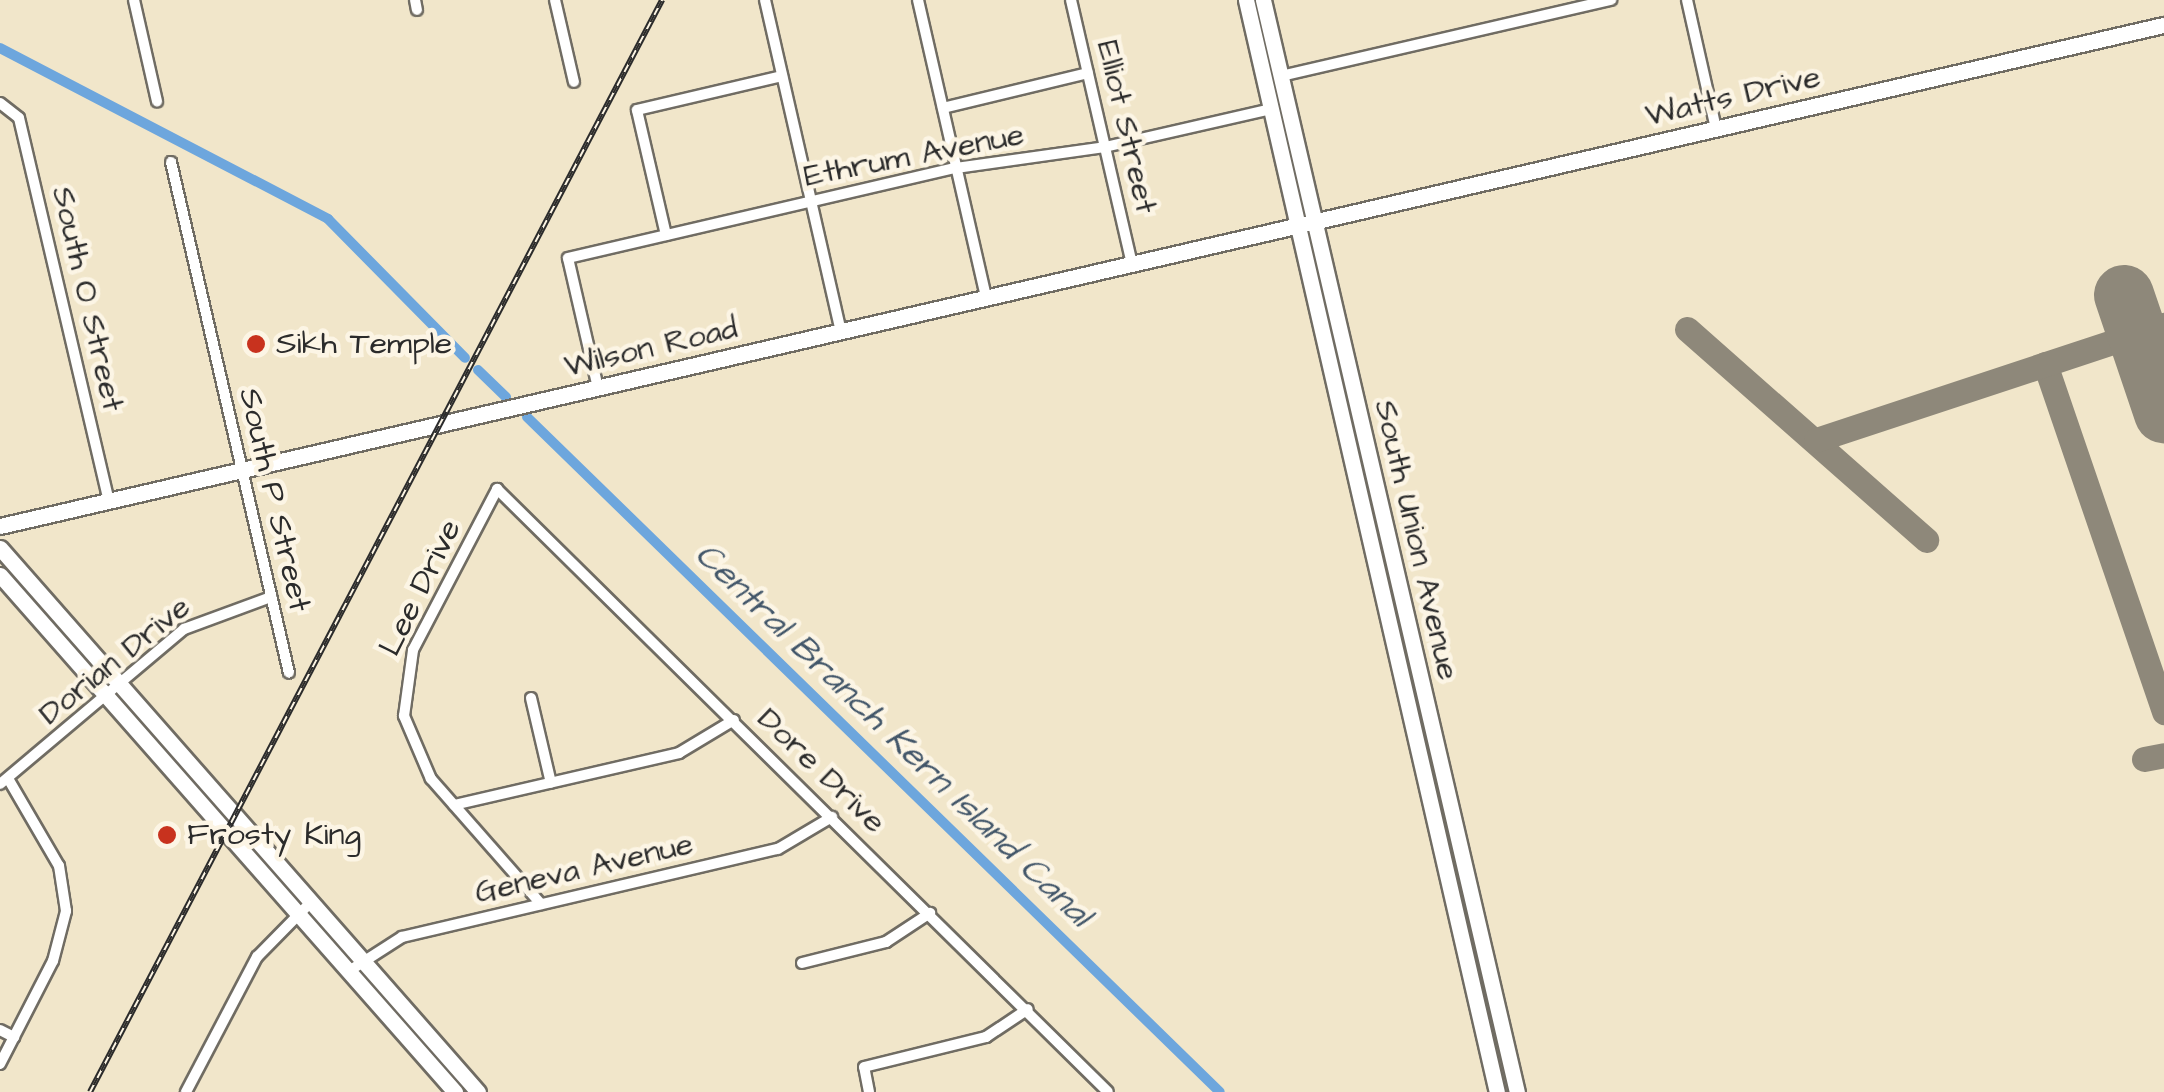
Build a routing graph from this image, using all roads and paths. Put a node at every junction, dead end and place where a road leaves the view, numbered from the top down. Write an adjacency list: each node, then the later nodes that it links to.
1 (134, 0): 15 (street)
2 (555, 0): 14 (street)
3 (764, 0): 12 (street)
4 (918, 0): 17 (street)
5 (1071, 0): 11 (street, Elliot Street)
6 (1246, 0): 18 (main road, South Union Avenue)
7 (1263, 0): 13 (main road, South Union Avenue)
8 (1611, 0): 13 (street)
9 (1686, 0): 19 (street)
10 (2164, 25): 19 (main road, Watts Drive)
11 (1088, 73): 17 (street); 20 (street, Elliot Street)
12 (782, 76): 23 (street); 25 (street)
13 (1281, 76): 24 (main road, South Union Avenue)
14 (574, 82)
15 (157, 101)
16 (0, 103): 33 (street, South O Street)
17 (943, 108): 22 (street)
18 (1271, 108): 20 (street, Ethrum Avenue); 24 (main road, South Union Avenue)
19 (1716, 129): 24 (main road, Watts Drive)
20 (1105, 147): 22 (street, Ethrum Avenue); 26 (street, Elliot Street)
21 (171, 162): 30 (street, South P Street)
22 (956, 168): 23 (street, Ethrum Avenue); 27 (street)
23 (811, 201): 25 (street, Ethrum Avenue); 28 (street)
24 (1306, 224): 26 (main road, Wilson Road); 32 (main road, South Union Avenue)
25 (666, 235): 29 (street, Ethrum Avenue)
26 (1132, 264): 27 (main road, Wilson Road)
27 (986, 298): 28 (main road, Wilson Road)
28 (841, 332): 29 (main road, Wilson Road)
29 (598, 388): 30 (main road, Wilson Road)
30 (242, 471): 33 (main road, Wilson Road); 37 (street, South P Street)
31 (498, 489): 43 (street, Dore Drive); 48 (street, Lee Drive)
32 (1369, 497): 39 (main road, South Union Avenue); 44 (main road, South Union Avenue)
33 (108, 502): 34 (main road, Wilson Road)
34 (0, 526)
35 (0, 548): 40 (main road)
36 (0, 575): 41 (main road)
37 (271, 596): 38 (street, South P Street); 40 (street, Dorian Drive)
38 (289, 673)
39 (1402, 678): 44 (main road); 47 (main road, South Union Avenue)
40 (121, 686): 41 (street, Dorian Drive); 51 (main road)
41 (108, 697): 45 (street, Dorian Drive); 54 (main road)
42 (531, 698): 46 (street)
43 (734, 720): 46 (street); 49 (street, Dore Drive)
44 (1436, 756): 50 (main road, South Union Avenue)
45 (5, 782): 62 (street)
46 (551, 783): 48 (street)
47 (1428, 794): 50 (main road); 60 (main road, South Union Avenue)
48 (454, 805): 52 (street, Lee Drive)
49 (832, 817): 52 (street, Geneva Avenue); 53 (street, Dore Drive)
50 (1466, 882): 59 (main road, South Union Avenue)
51 (311, 902): 54 (street); 55 (main road)
52 (541, 904): 55 (street, Geneva Avenue)
53 (930, 913): 56 (street); 58 (street, Dore Drive)
54 (298, 914): 57 (main road); 64 (street)
55 (362, 960): 57 (street, Geneva Avenue); 66 (main road)
56 (802, 963)
57 (349, 971): 65 (main road)
58 (1028, 1009): 67 (street); 68 (street, Dore Drive)
59 (1497, 1016): 60 (main road); 70 (main road, South Union Avenue)
60 (1480, 1020): 69 (main road, South Union Avenue)
61 (0, 1030): 62 (street)
62 (14, 1037): 63 (street)
63 (0, 1064)
64 (186, 1092)
65 (455, 1092)
66 (478, 1092)
67 (869, 1092)
68 (1108, 1092)
69 (1497, 1092)
70 (1516, 1092)

